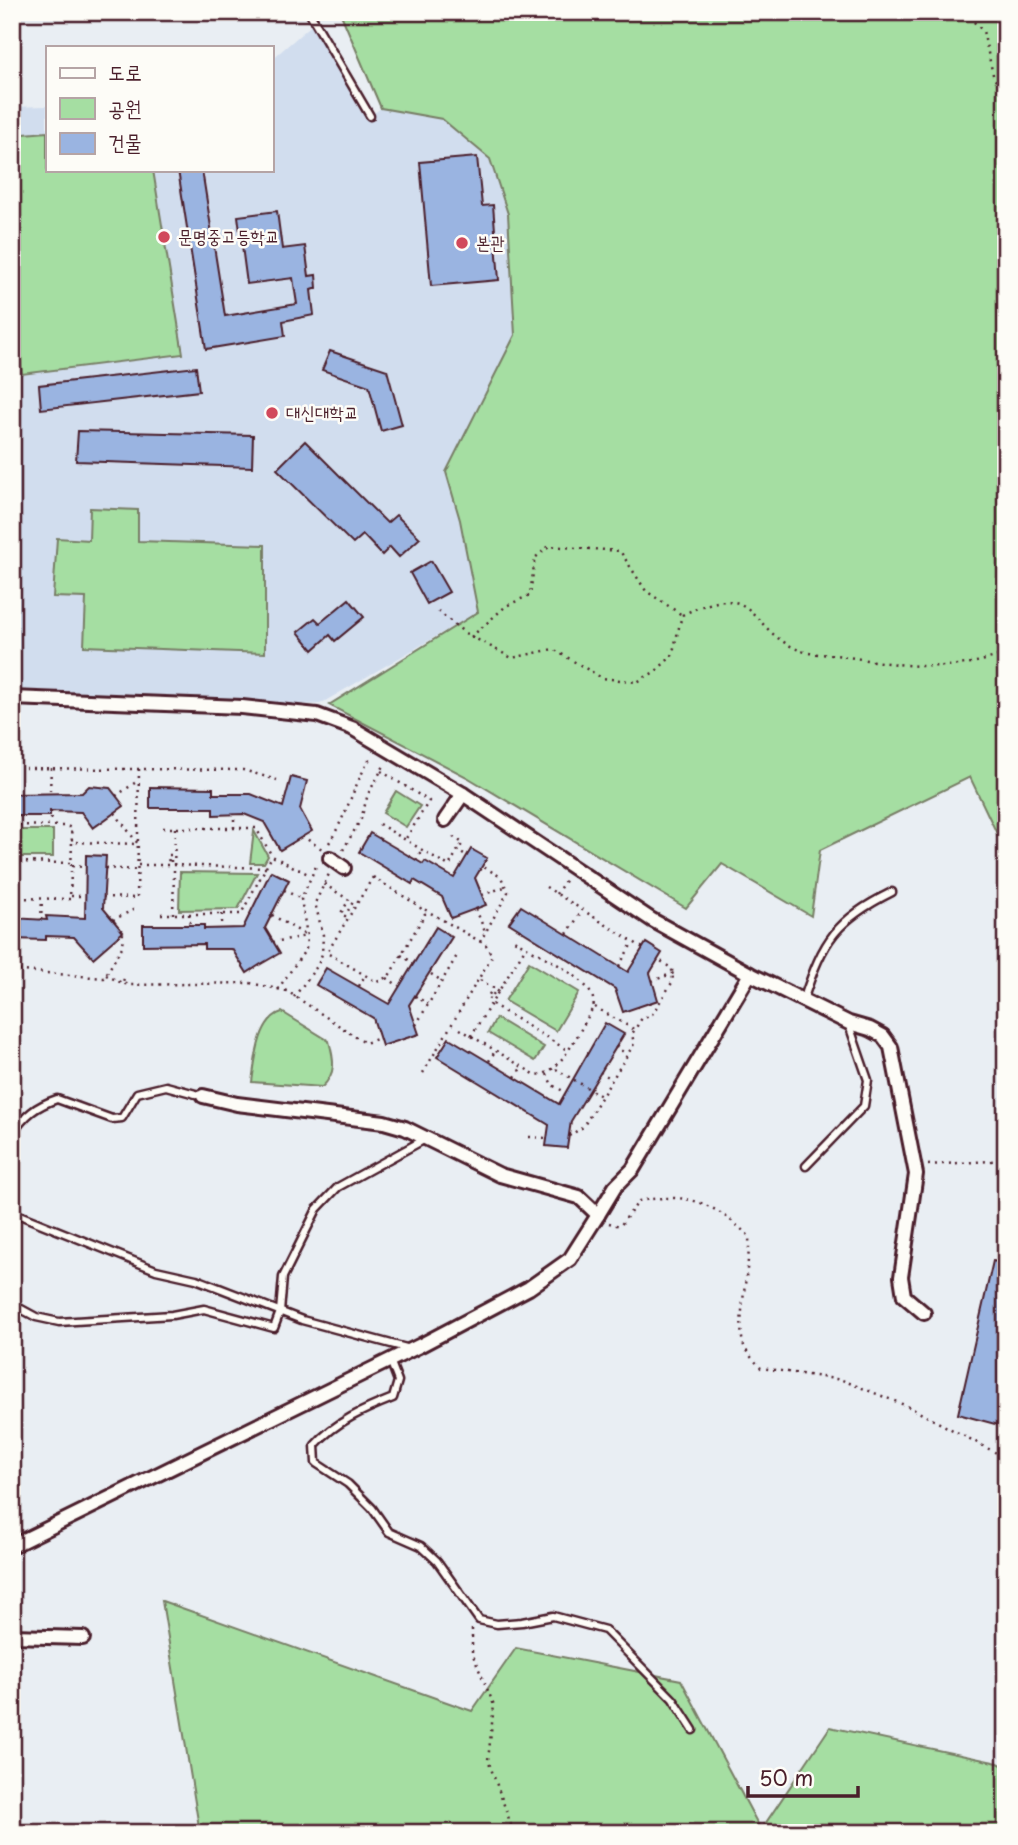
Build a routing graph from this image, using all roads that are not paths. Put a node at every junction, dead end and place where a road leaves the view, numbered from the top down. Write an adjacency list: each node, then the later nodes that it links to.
1 (309, 12): 2 (lane)
2 (370, 116)
3 (12, 698): 4 (street)
4 (463, 793): 5 (street); 7 (street)
5 (445, 820)
6 (892, 892): 8 (lane)
7 (750, 974): 8 (street); 15 (street)
8 (804, 998): 9 (street)
9 (849, 1023): 13 (lane); 18 (street)
10 (203, 1096): 11 (lane); 12 (street)
11 (12, 1134)
12 (427, 1138): 15 (street); 17 (lane)
13 (806, 1166)
14 (12, 1212): 17 (lane)
15 (597, 1216): 19 (street)
16 (12, 1304): 17 (lane)
17 (280, 1312): 19 (lane)
18 (924, 1313)
19 (412, 1350): 20 (street)
20 (390, 1360): 21 (street); 24 (lane)
21 (12, 1546)
22 (12, 1636): 23 (street)
23 (83, 1639)
24 (693, 1730)

